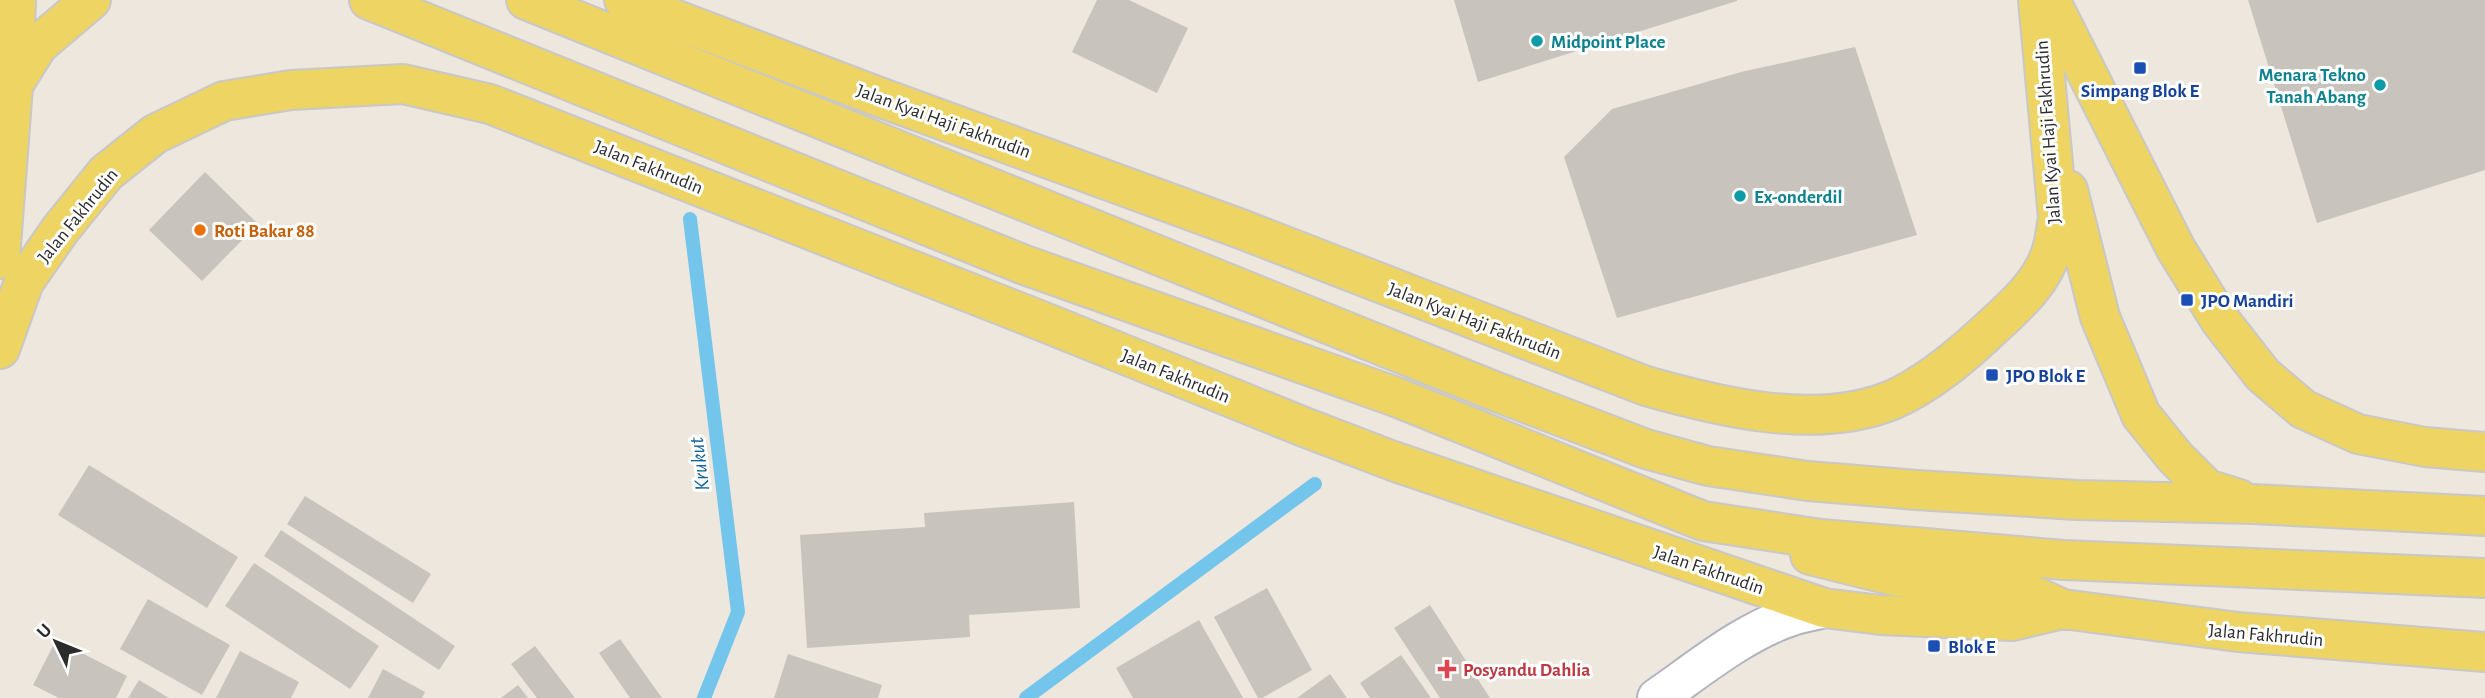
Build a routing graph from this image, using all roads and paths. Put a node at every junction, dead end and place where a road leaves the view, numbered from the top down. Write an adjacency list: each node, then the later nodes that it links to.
1 (16, 0): 8 (main road)
2 (91, 0): 8 (main road)
3 (369, 0): 15 (main road)
4 (526, 0): 13 (main road)
5 (624, 0): 9 (main road, Jalan Kyai Haji Fakhrudin)
6 (2038, 0): 9 (main road, Jalan Kyai Haji Fakhrudin)
7 (2050, 0): 12 (main road, Jalan Kyai Haji Fakhrudin)
8 (13, 87): 10 (main road)
9 (2050, 120): 13 (main road)
10 (0, 259)
11 (0, 349): 17 (main road, Jalan Fakhrudin)
12 (2485, 452)
13 (2253, 504): 14 (main road)
14 (2485, 516)
15 (1703, 521): 16 (main road); 18 (main road)
16 (2485, 578)
17 (1824, 608): 18 (main road, Jalan Fakhrudin); 20 (street)
18 (2063, 609): 19 (main road, Jalan Fakhrudin)
19 (2485, 652)
20 (1657, 698)

